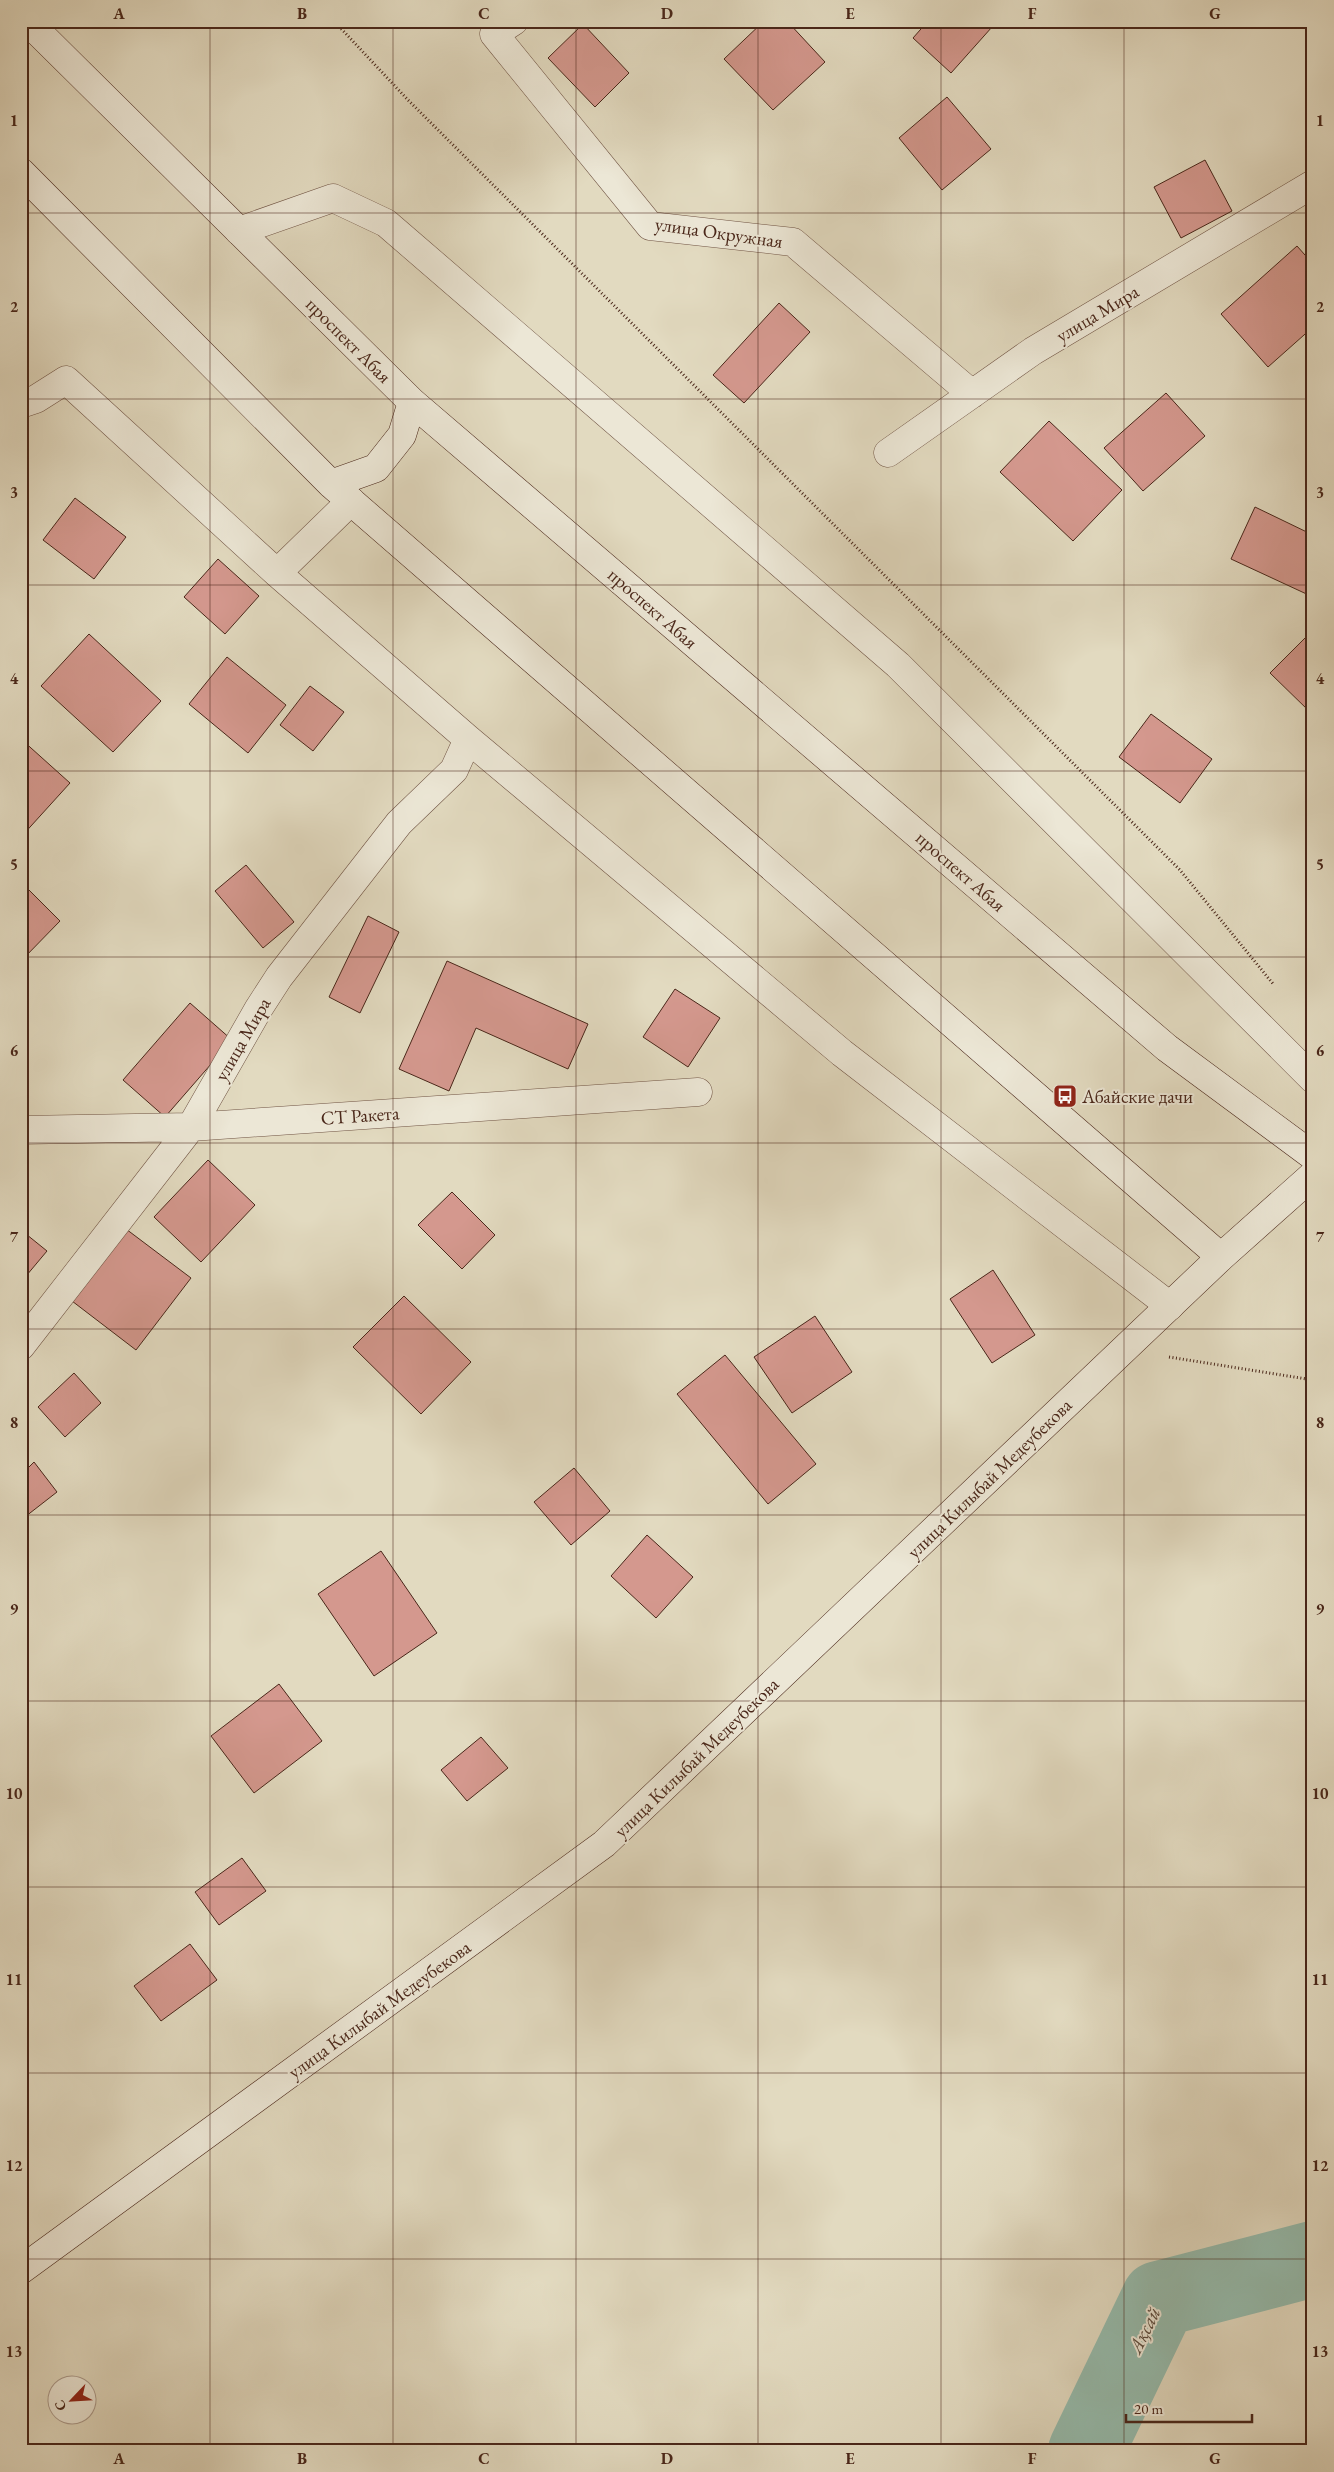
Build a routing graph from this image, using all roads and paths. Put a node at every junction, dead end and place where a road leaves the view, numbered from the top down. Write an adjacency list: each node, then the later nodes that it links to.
1 (27, 21): 6 (street, проспект Абая)
2 (334, 21): 14 (path)
3 (514, 21): 7 (street, улица Окружная)
4 (21, 172): 11 (street)
5 (1313, 184): 7 (street, улица Мира)
6 (239, 231): 8 (street, проспект Абая); 15 (street)
7 (972, 394): 10 (street, улица Мира)
8 (412, 402): 11 (street); 19 (street, проспект Абая)
9 (21, 404): 12 (street)
10 (888, 453)
11 (341, 493): 12 (street); 21 (street)
12 (277, 573): 13 (street)
13 (468, 739): 17 (street, улица Мира); 22 (street)
14 (1277, 988)
15 (1313, 1079)
16 (698, 1092): 17 (street, СТ Ракета)
17 (191, 1127): 18 (street, СТ Ракета); 23 (street, улица Мира)
18 (21, 1130)
19 (1313, 1156)
20 (1313, 1175): 21 (street, улица Килыбай Медеубекова)
21 (1221, 1257): 22 (street, улица Килыбай Медеубекова)
22 (1170, 1306): 24 (street, улица Килыбай Медеубекова)
23 (21, 1346)
24 (1123, 1351): 25 (path); 26 (street, улица Килыбай Медеубекова)
25 (1313, 1380)
26 (21, 2270)

